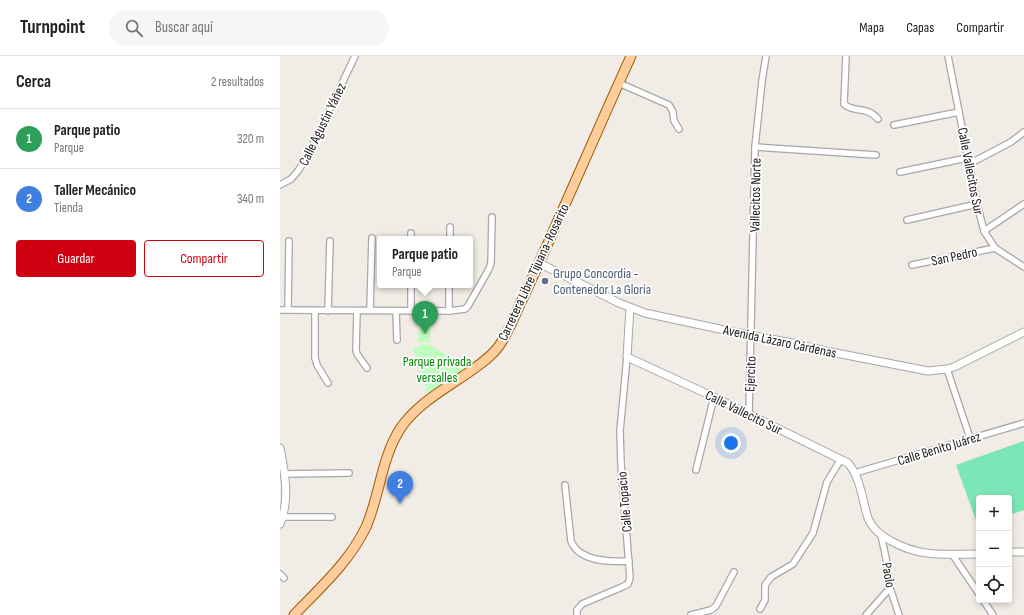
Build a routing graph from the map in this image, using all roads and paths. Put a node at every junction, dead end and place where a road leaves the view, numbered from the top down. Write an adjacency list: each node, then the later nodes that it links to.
1 (355, 56): 16 (street, Calle Agustin Yáñez)
2 (631, 56): 6 (main road, Carretera Libre Tijuana-Rosarito)
3 (766, 56): 12 (street, Vallecitos Norte)
4 (846, 56): 8 (street)
5 (948, 56): 7 (street, Calle Vallecitos Sur)
6 (619, 83): 10 (street); 28 (main road, Carretera Libre Tijuana-Rosarito)
7 (959, 112): 9 (street); 14 (street, Calle Vallecitos Sur)
8 (878, 119)
9 (894, 125)
10 (679, 129)
11 (1024, 132): 14 (street)
12 (756, 147): 13 (street); 44 (street, Vallecitos Norte)
13 (876, 155)
14 (968, 161): 15 (street); 17 (street, Calle Vallecitos Sur)
15 (900, 172)
16 (280, 185)
17 (977, 204): 20 (street); 22 (street, Calle Vallecitos Sur)
18 (1024, 204): 22 (street)
19 (492, 217): 42 (street)
20 (907, 220)
21 (450, 226): 23 (street)
22 (984, 231): 27 (street, Calle Vallecitos Sur)
23 (450, 236)
24 (372, 238): 36 (street)
25 (289, 241): 35 (street)
26 (330, 241): 38 (street)
27 (995, 248): 29 (street, San Pedro); 30 (street, Calle Vallecitos Sur)
28 (539, 263): 33 (street, Avenida Lázaro Cárdenas); 74 (main road, Carretera Libre Tijuana-Rosarito)
29 (912, 265)
30 (1024, 267)
31 (411, 288): 41 (street)
32 (449, 288): 42 (street)
33 (630, 308): 44 (street, Avenida Lázaro Cárdenas); 46 (street)
34 (280, 310): 35 (street)
35 (288, 310): 37 (street)
36 (370, 310): 39 (street); 40 (street)
37 (314, 311): 38 (street); 49 (street)
38 (328, 311): 39 (street)
39 (357, 311): 47 (street)
40 (396, 311): 41 (street); 45 (street)
41 (411, 311): 42 (street)
42 (449, 311)
43 (1024, 332): 48 (street, Avenida Lázaro Cárdenas)
44 (751, 335): 48 (street, Avenida Lázaro Cárdenas); 51 (street, Ejercito)
45 (396, 340)
46 (627, 357): 50 (street, Calle Vallecito Sur); 68 (street, Calle Topacio)
47 (366, 368)
48 (947, 370): 53 (street)
49 (328, 383)
50 (714, 397): 51 (street, Calle Vallecito Sur); 56 (street)
51 (749, 414): 55 (street, Calle Vallecito Sur)
52 (1024, 423): 53 (street, Calle Benito Juárez)
53 (970, 438): 58 (street, Calle Benito Juárez)
54 (280, 448): 59 (street)
55 (841, 459): 58 (street, Calle Vallecito Sur); 73 (street)
56 (696, 470)
57 (349, 473): 59 (street)
58 (855, 473): 63 (street)
59 (284, 474): 62 (street)
60 (565, 485): 68 (street)
61 (332, 517): 62 (street)
62 (281, 521)
63 (881, 536): 66 (street); 70 (street, Paolo)
64 (1012, 552): 65 (street)
65 (1024, 552)
66 (952, 554): 67 (street); 71 (street)
67 (976, 554)
68 (628, 561): 75 (street, Calle Topacio)
69 (734, 572): 76 (street)
70 (890, 588): 77 (street); 78 (street, Paolo)
71 (976, 590)
72 (985, 603): 79 (street)
73 (760, 609)
74 (294, 615)
75 (577, 615)
76 (690, 615)
77 (866, 615)
78 (899, 615)
79 (993, 615)

